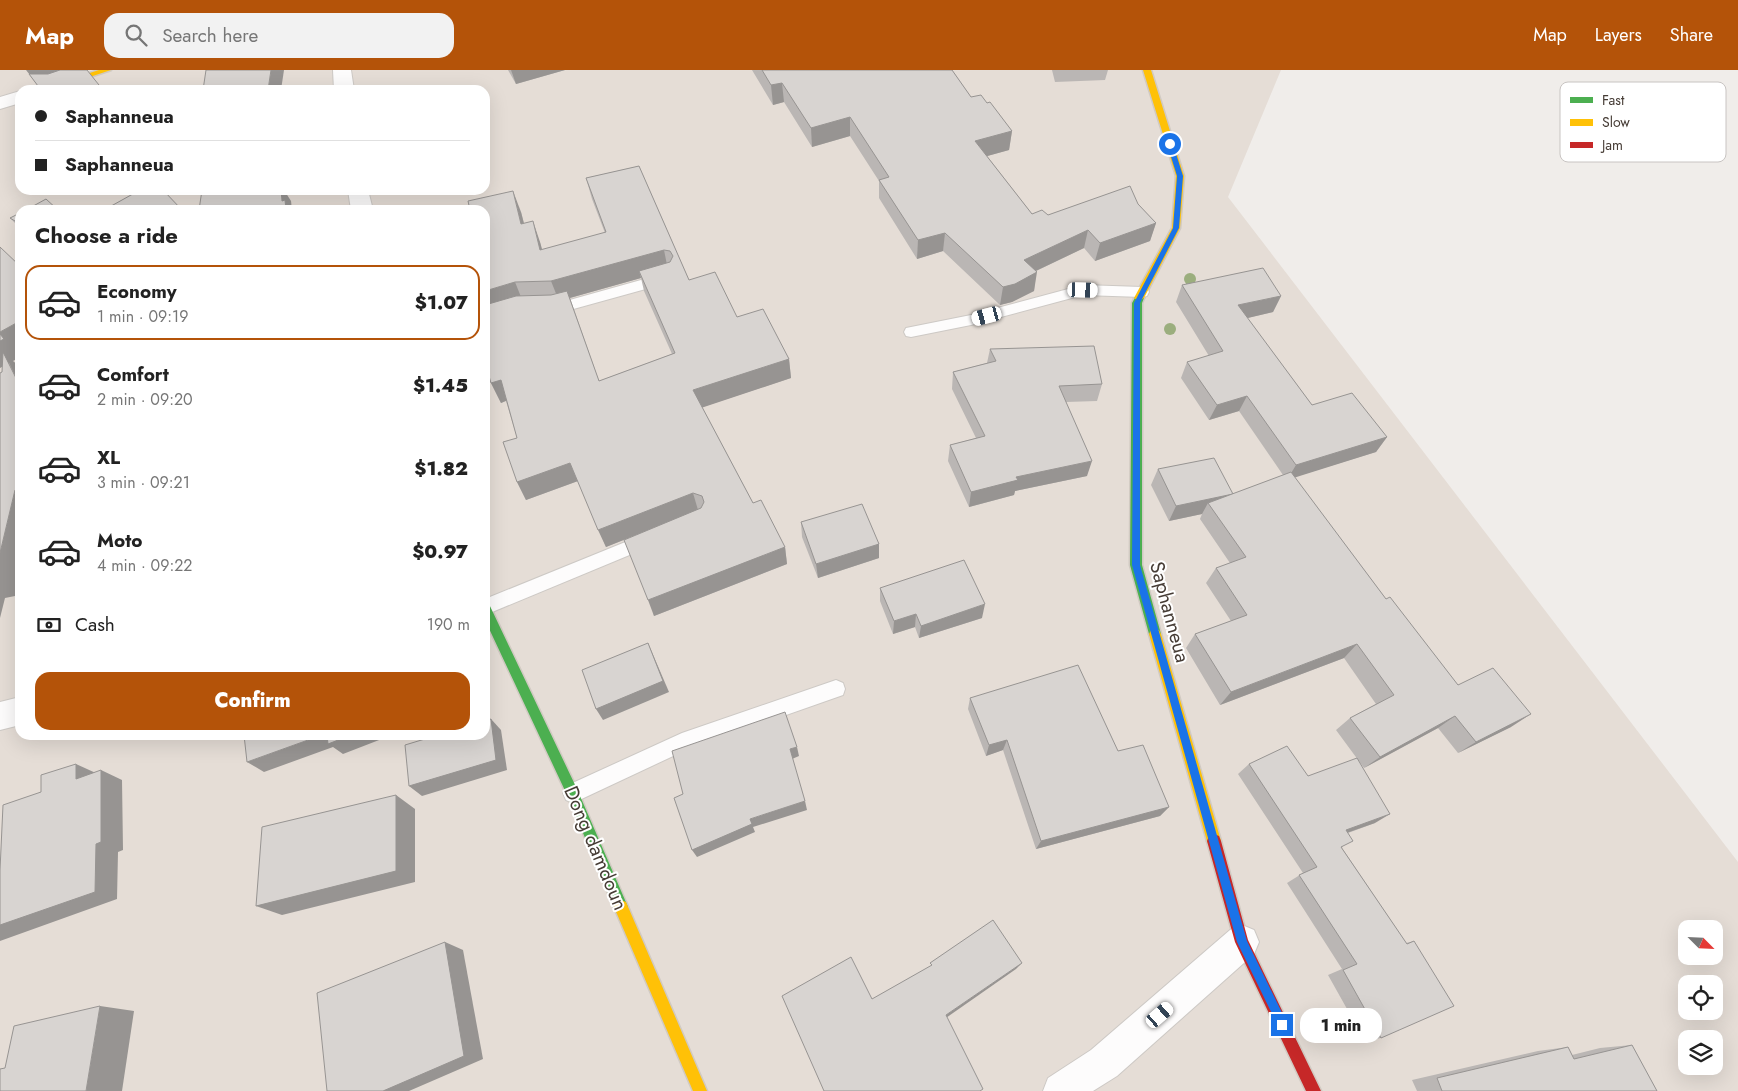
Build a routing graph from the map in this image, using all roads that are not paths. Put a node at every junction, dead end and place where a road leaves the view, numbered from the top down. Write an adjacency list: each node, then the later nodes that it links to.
1 (107, 70): 4 (street)
2 (342, 70): 5 (street)
3 (1146, 70): 9 (street, Saphanneua)
4 (58, 85)
5 (344, 85)
6 (15, 98): 7 (street)
7 (0, 103)
8 (669, 277): 10 (lane)
9 (1142, 292): 11 (lane); 19 (street, Saphanneua)
10 (533, 309)
11 (911, 332)
12 (663, 534): 13 (lane)
13 (490, 606)
14 (490, 618): 18 (street, Dong damdoun)
15 (836, 689): 18 (lane)
16 (15, 712): 17 (street)
17 (0, 716)
18 (573, 792): 20 (street, Dong damdoun)
19 (1242, 942): 21 (street); 22 (street, Saphanneua)
20 (700, 1091)
21 (1061, 1091)
22 (1314, 1091)

